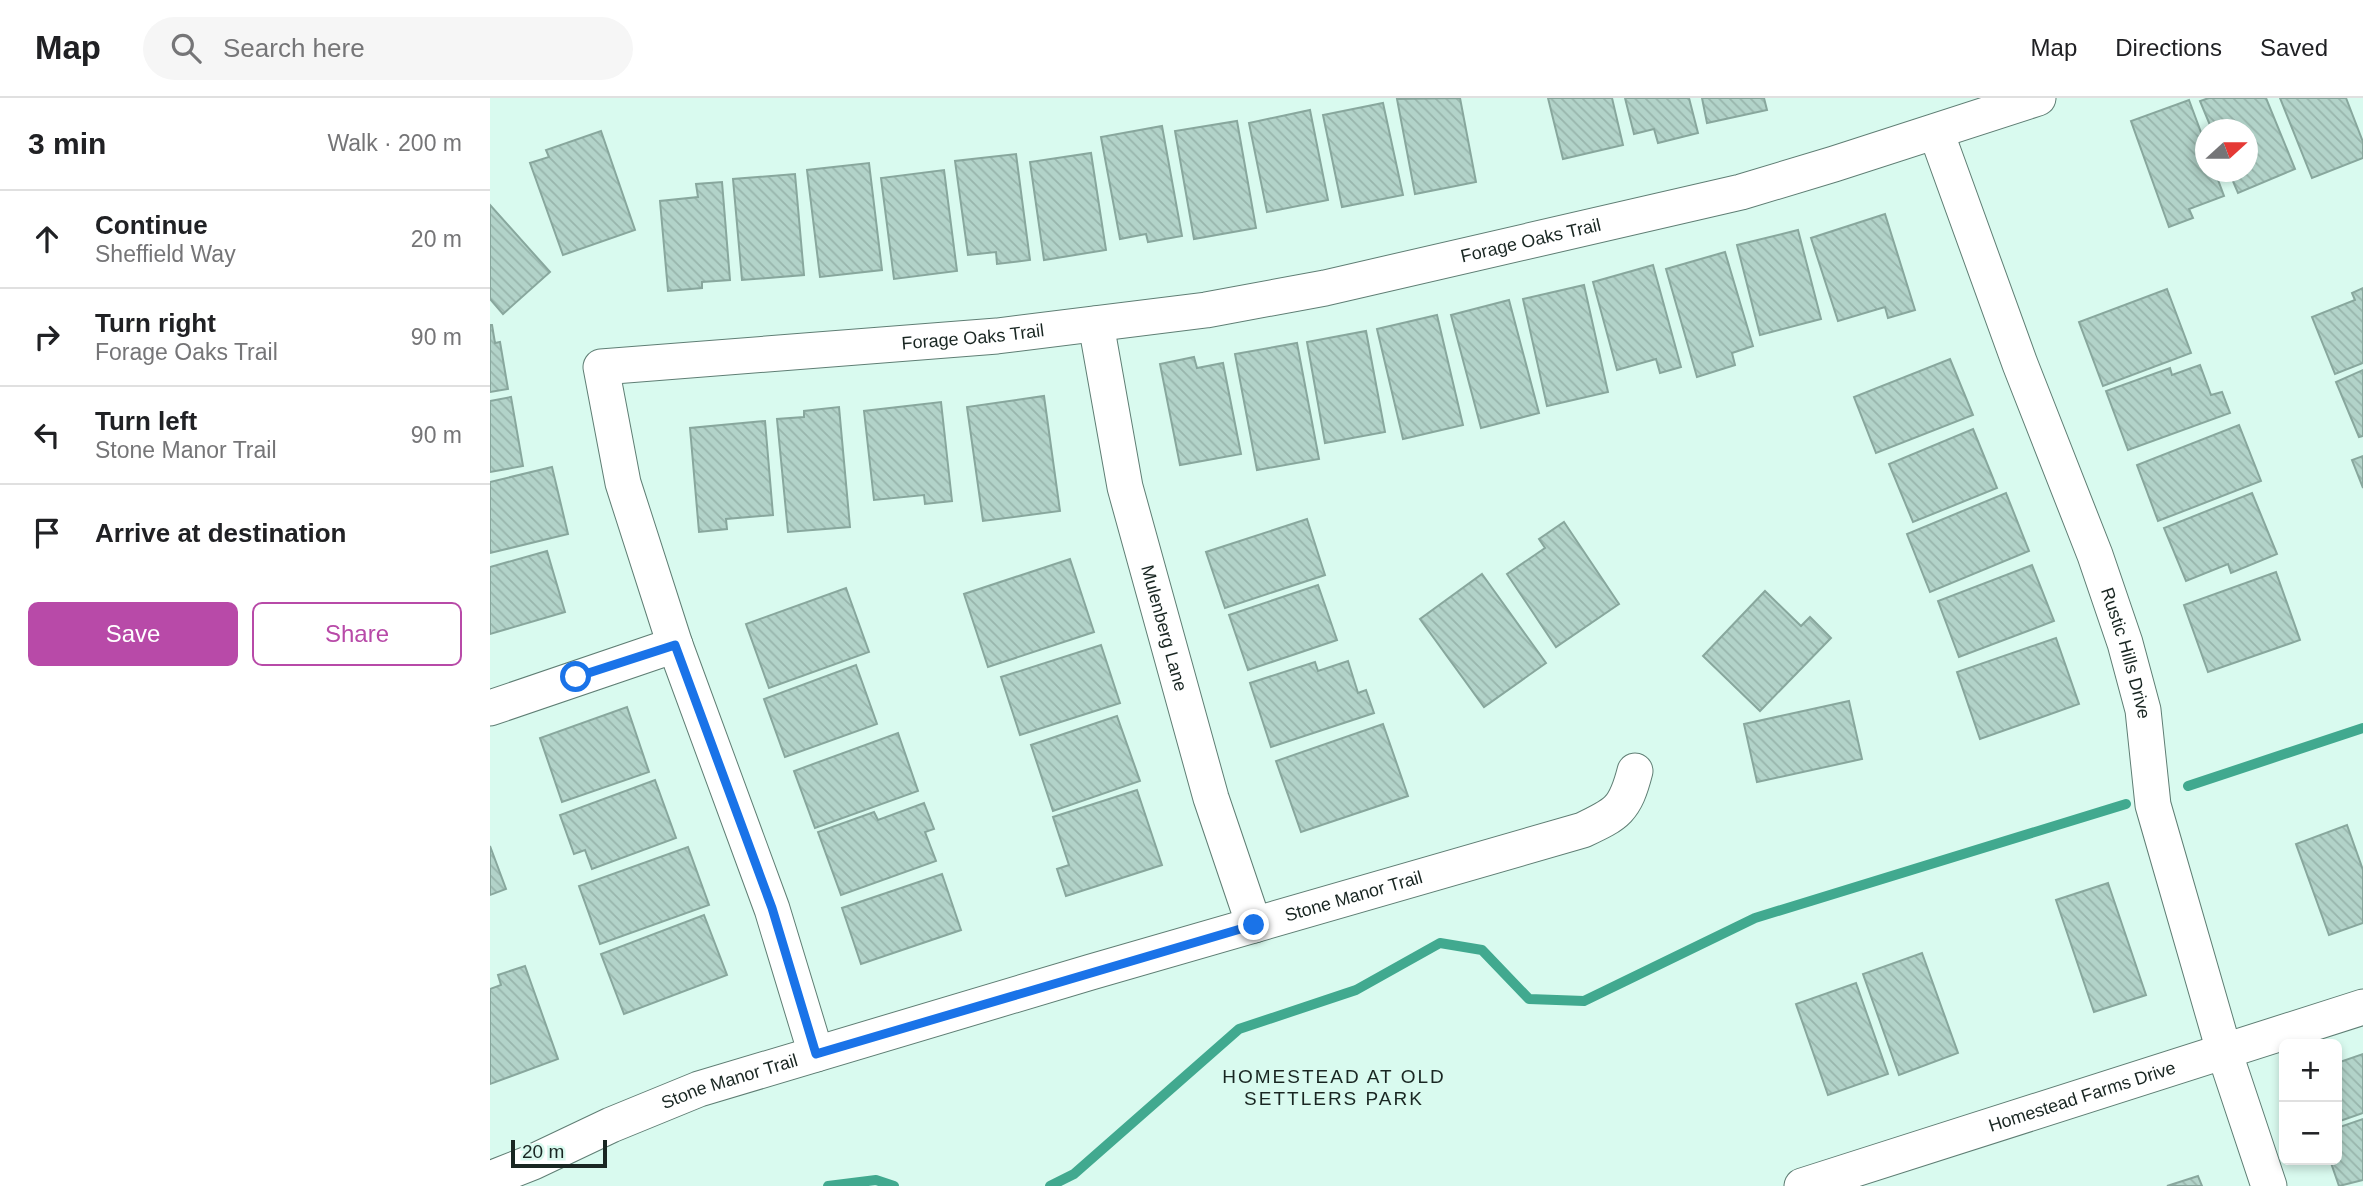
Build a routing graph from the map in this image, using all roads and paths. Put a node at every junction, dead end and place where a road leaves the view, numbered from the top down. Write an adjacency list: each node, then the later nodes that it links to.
1 (2038, 98): 2 (street, Forage Oaks Trail)
2 (1936, 132): 3 (street, Forage Oaks Trail); 9 (street, Rustic Hills Drive)
3 (1097, 324): 4 (street, Forage Oaks Trail); 7 (street, Mulenberg Lane)
4 (675, 645): 5 (street); 10 (street, Forage Oaks Trail)
5 (490, 708)
6 (1636, 771): 7 (street, Stone Manor Trail)
7 (1254, 925): 10 (street, Stone Manor Trail)
8 (2363, 1007): 9 (street, Homestead Farms Drive)
9 (2224, 1051): 12 (street, Homestead Farms Drive); 13 (street, Rustic Hills Drive)
10 (816, 1054): 11 (street, Stone Manor Trail)
11 (490, 1179)
12 (1812, 1184)
13 (2269, 1186)

